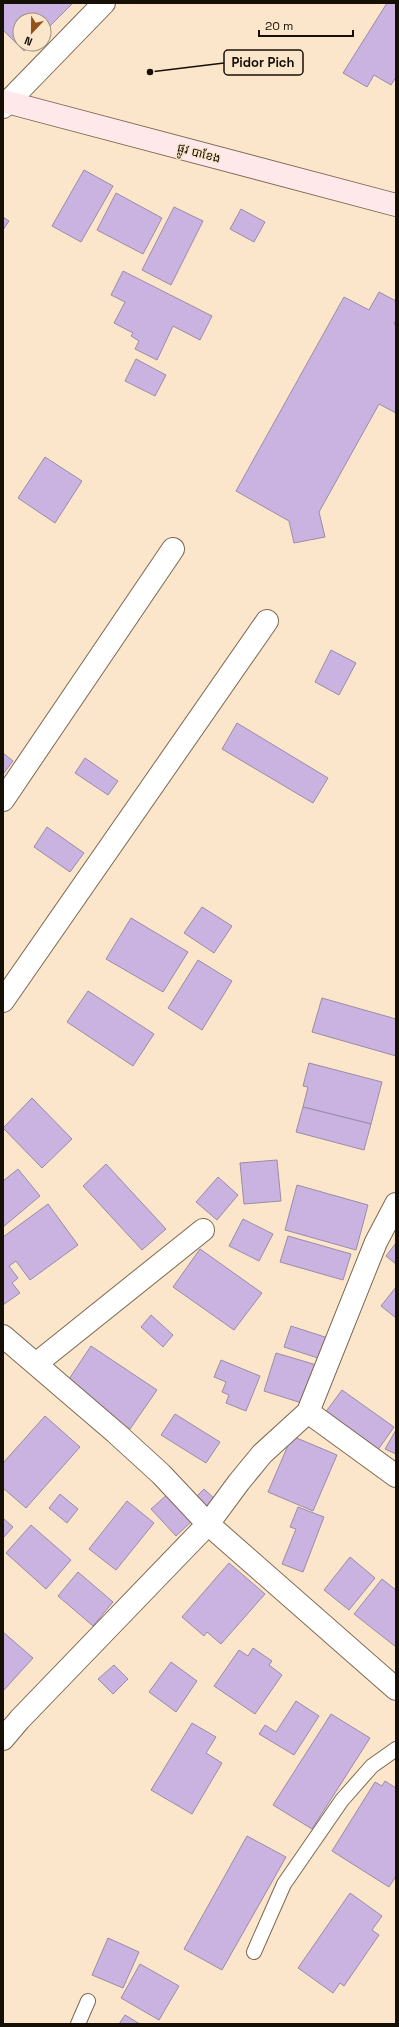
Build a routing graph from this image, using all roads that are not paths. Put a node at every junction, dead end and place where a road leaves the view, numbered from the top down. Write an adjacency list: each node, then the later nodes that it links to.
1 (104, 3): 2 (street)
2 (4, 103): 3 (street, ផ្លូវ បាខែង)
3 (396, 205)
4 (173, 549): 6 (street)
5 (267, 621): 7 (street)
6 (3, 800)
7 (3, 1000)
8 (396, 1204): 12 (street)
9 (203, 1230): 11 (street)
10 (3, 1336): 11 (street)
11 (37, 1363): 14 (street)
12 (308, 1412): 13 (street); 14 (street)
13 (396, 1476)
14 (208, 1524): 15 (street); 16 (street)
15 (393, 1682)
16 (3, 1739)
17 (396, 1749): 18 (lane)
18 (254, 1952)
19 (88, 2001): 20 (lane)
20 (78, 2024)

